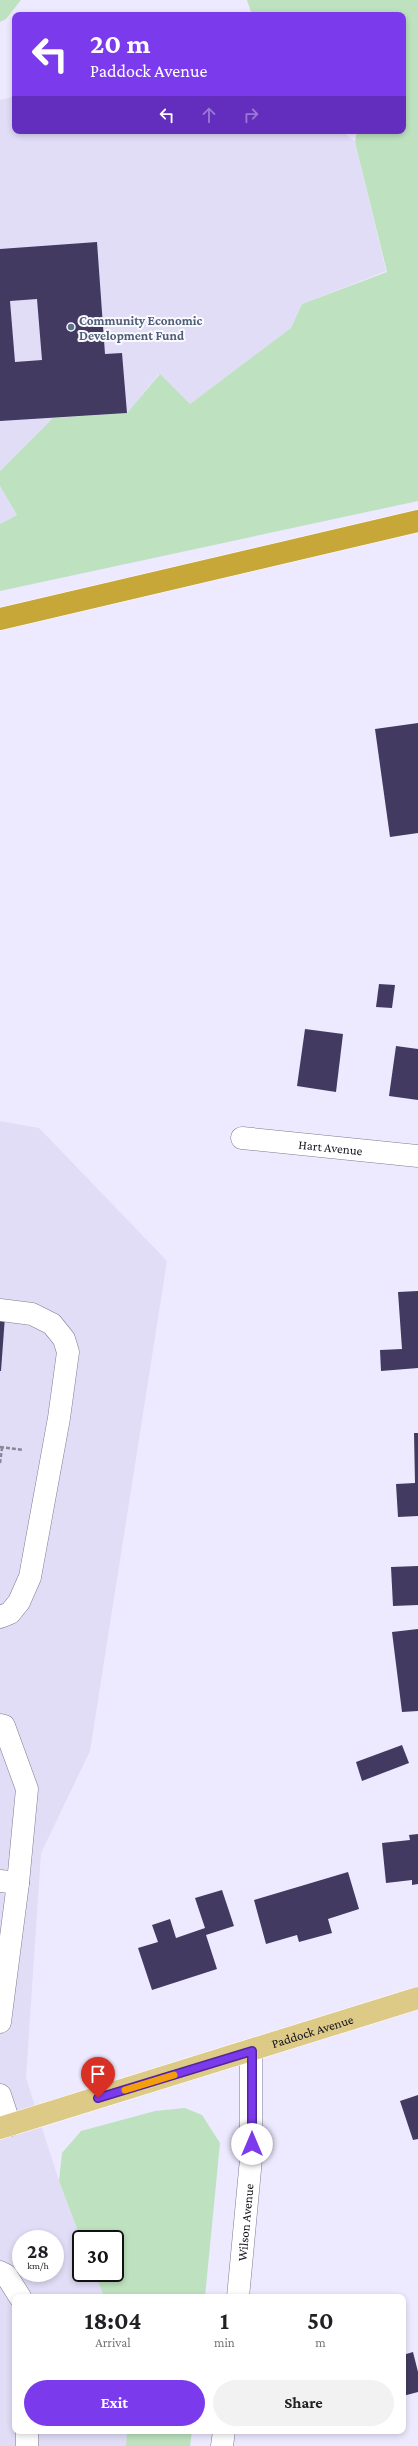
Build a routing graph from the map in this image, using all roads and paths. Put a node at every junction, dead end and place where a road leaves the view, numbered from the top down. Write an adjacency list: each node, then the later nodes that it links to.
1 (418, 521): 2 (highway)
2 (0, 619)
3 (242, 1138): 4 (street, Hart Avenue)
4 (418, 1156)
5 (0, 1310): 9 (street)
6 (1, 1447): 7 (path); 8 (path)
7 (30, 1451)
8 (0, 1463)
9 (0, 1617)
10 (0, 1725): 11 (street)
11 (9, 1882): 13 (street)
12 (418, 1998): 14 (main road, Paddock Avenue)
13 (0, 2022)
14 (252, 2051): 16 (main road, Paddock Avenue); 19 (street, Wilson Avenue)
15 (0, 2095): 16 (street)
16 (5, 2127)
17 (0, 2272): 18 (street)
18 (18, 2294)
19 (238, 2294)
20 (27, 2434): 22 (street)
21 (224, 2434): 23 (street)
22 (27, 2446)
23 (222, 2446)

